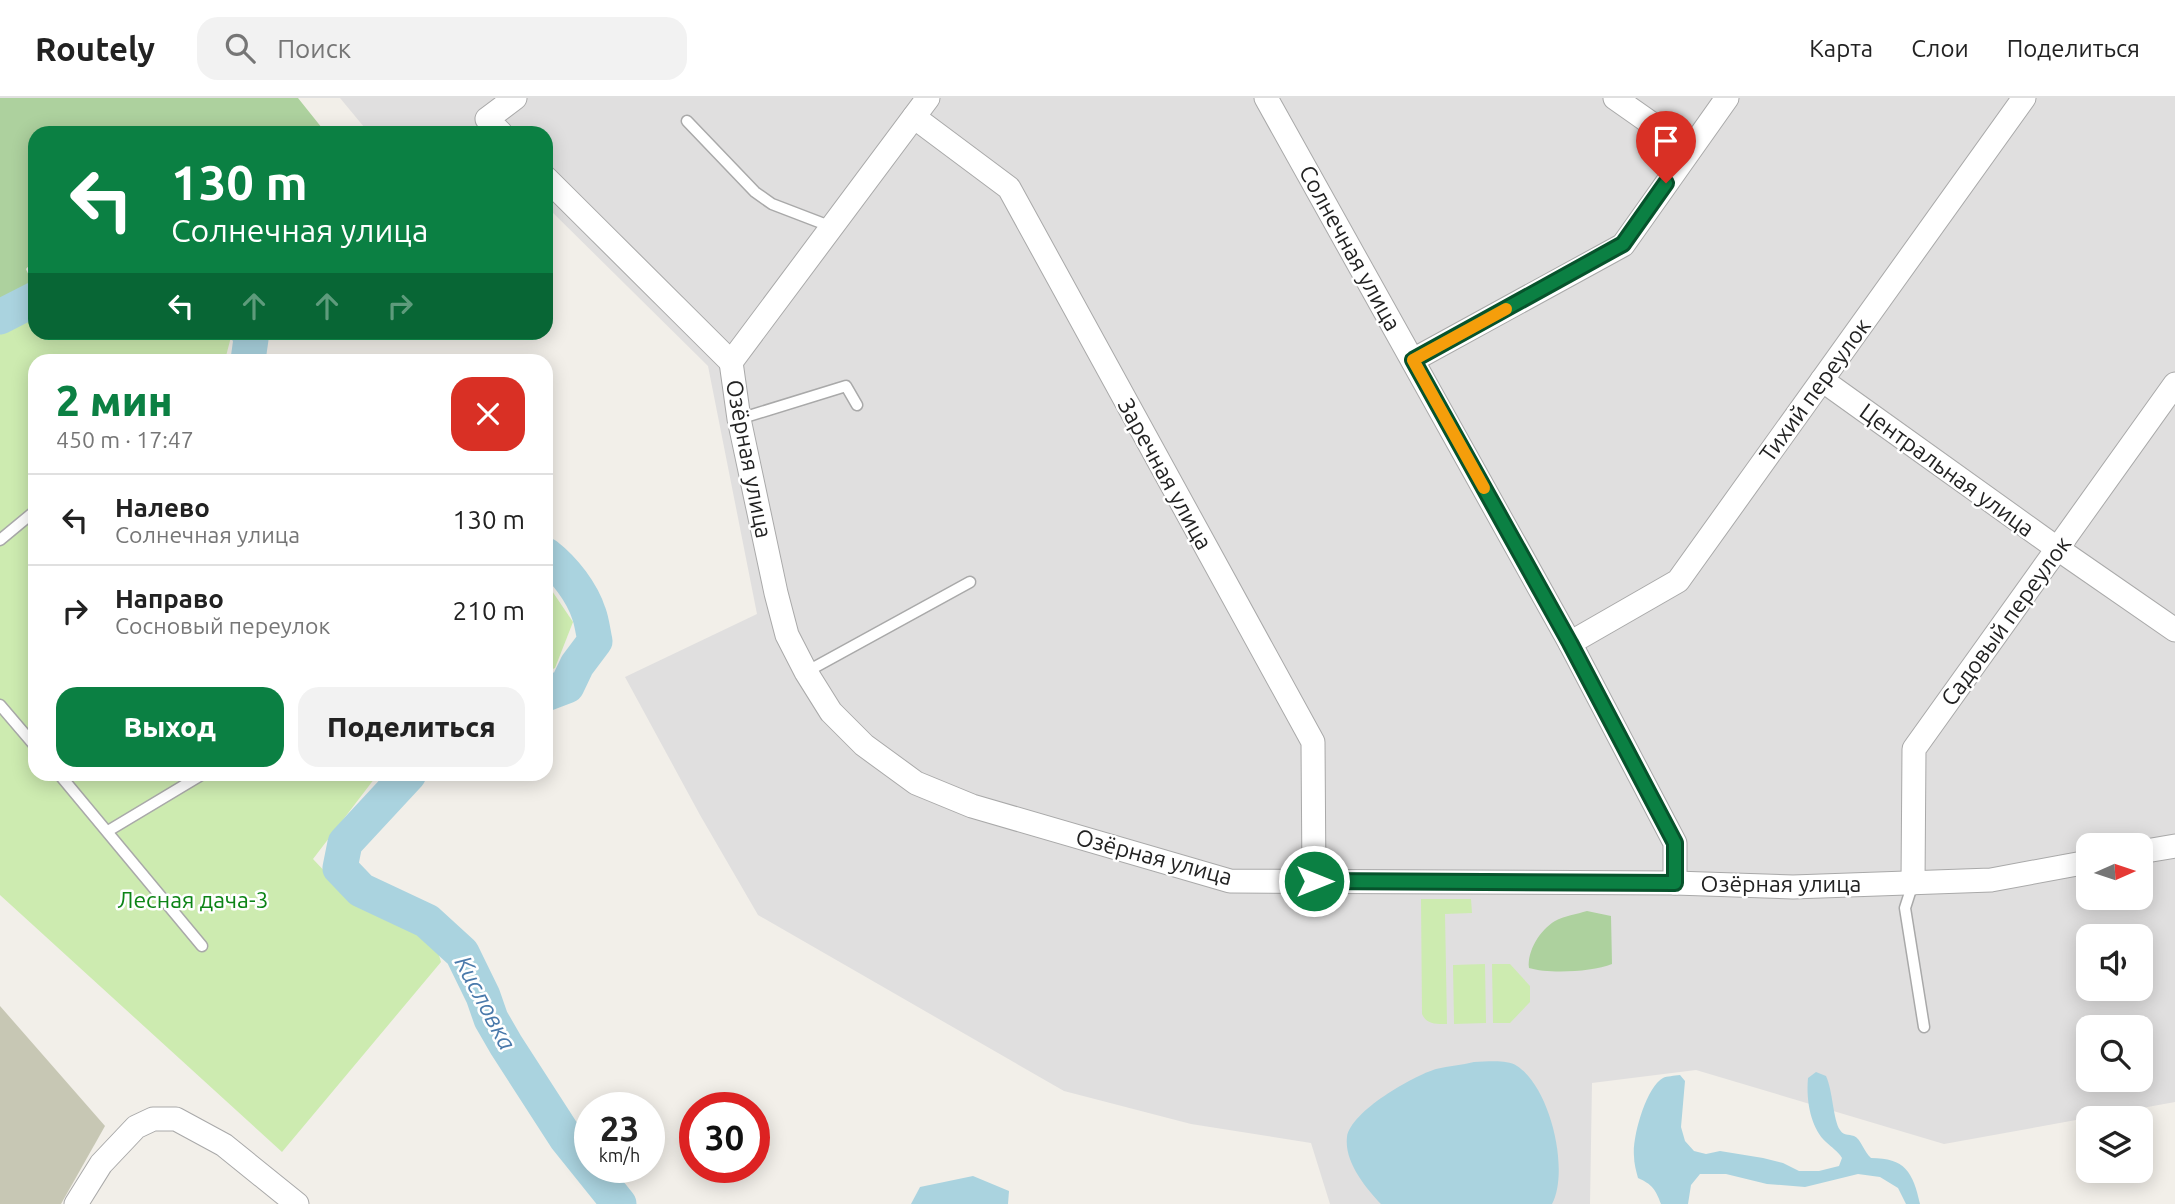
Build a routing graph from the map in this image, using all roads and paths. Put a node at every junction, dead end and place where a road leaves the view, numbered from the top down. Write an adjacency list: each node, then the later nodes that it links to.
1 (515, 98): 9 (street)
2 (928, 98): 7 (street)
3 (1266, 98): 13 (street, Солнечная улица)
4 (1615, 98): 10 (street)
5 (1727, 98): 10 (street)
6 (2024, 98): 15 (street, Тихий переулок)
7 (914, 117): 12 (street); 34 (street, Заречная улица)
8 (687, 121): 12 (lane)
9 (494, 126)
10 (1689, 150): 13 (street)
11 (553, 185): 14 (street)
12 (832, 227): 14 (street)
13 (1413, 360): 24 (street, Солнечная улица)
14 (731, 362): 18 (street, Озёрная улица)
15 (1822, 380): 21 (street, Центральная улица); 24 (street, Тихий переулок)
16 (2175, 384): 21 (street, Садовый переулок)
17 (856, 405): 18 (lane)
18 (739, 419): 25 (street, Озёрная улица)
19 (28, 517): 20 (lane)
20 (0, 540)
21 (2058, 550): 23 (street, Центральная улица); 36 (street, Садовый переулок)
22 (970, 582): 25 (lane)
23 (2175, 630)
24 (1570, 643): 35 (street, Солнечная улица)
25 (806, 672): 34 (street, Озёрная улица)
26 (0, 705): 27 (lane)
27 (28, 738)
28 (65, 781): 30 (lane)
29 (191, 781): 30 (lane)
30 (108, 831): 37 (lane)
31 (2175, 846): 32 (street)
32 (2153, 850)
33 (2076, 864): 36 (street, Озёрная улица)
34 (1314, 881): 35 (street, Озёрная улица)
35 (1675, 883): 36 (street, Озёрная улица)
36 (1913, 883): 38 (lane)
37 (202, 946)
38 (1924, 1027)
39 (76, 1204): 40 (street)
40 (297, 1204)

